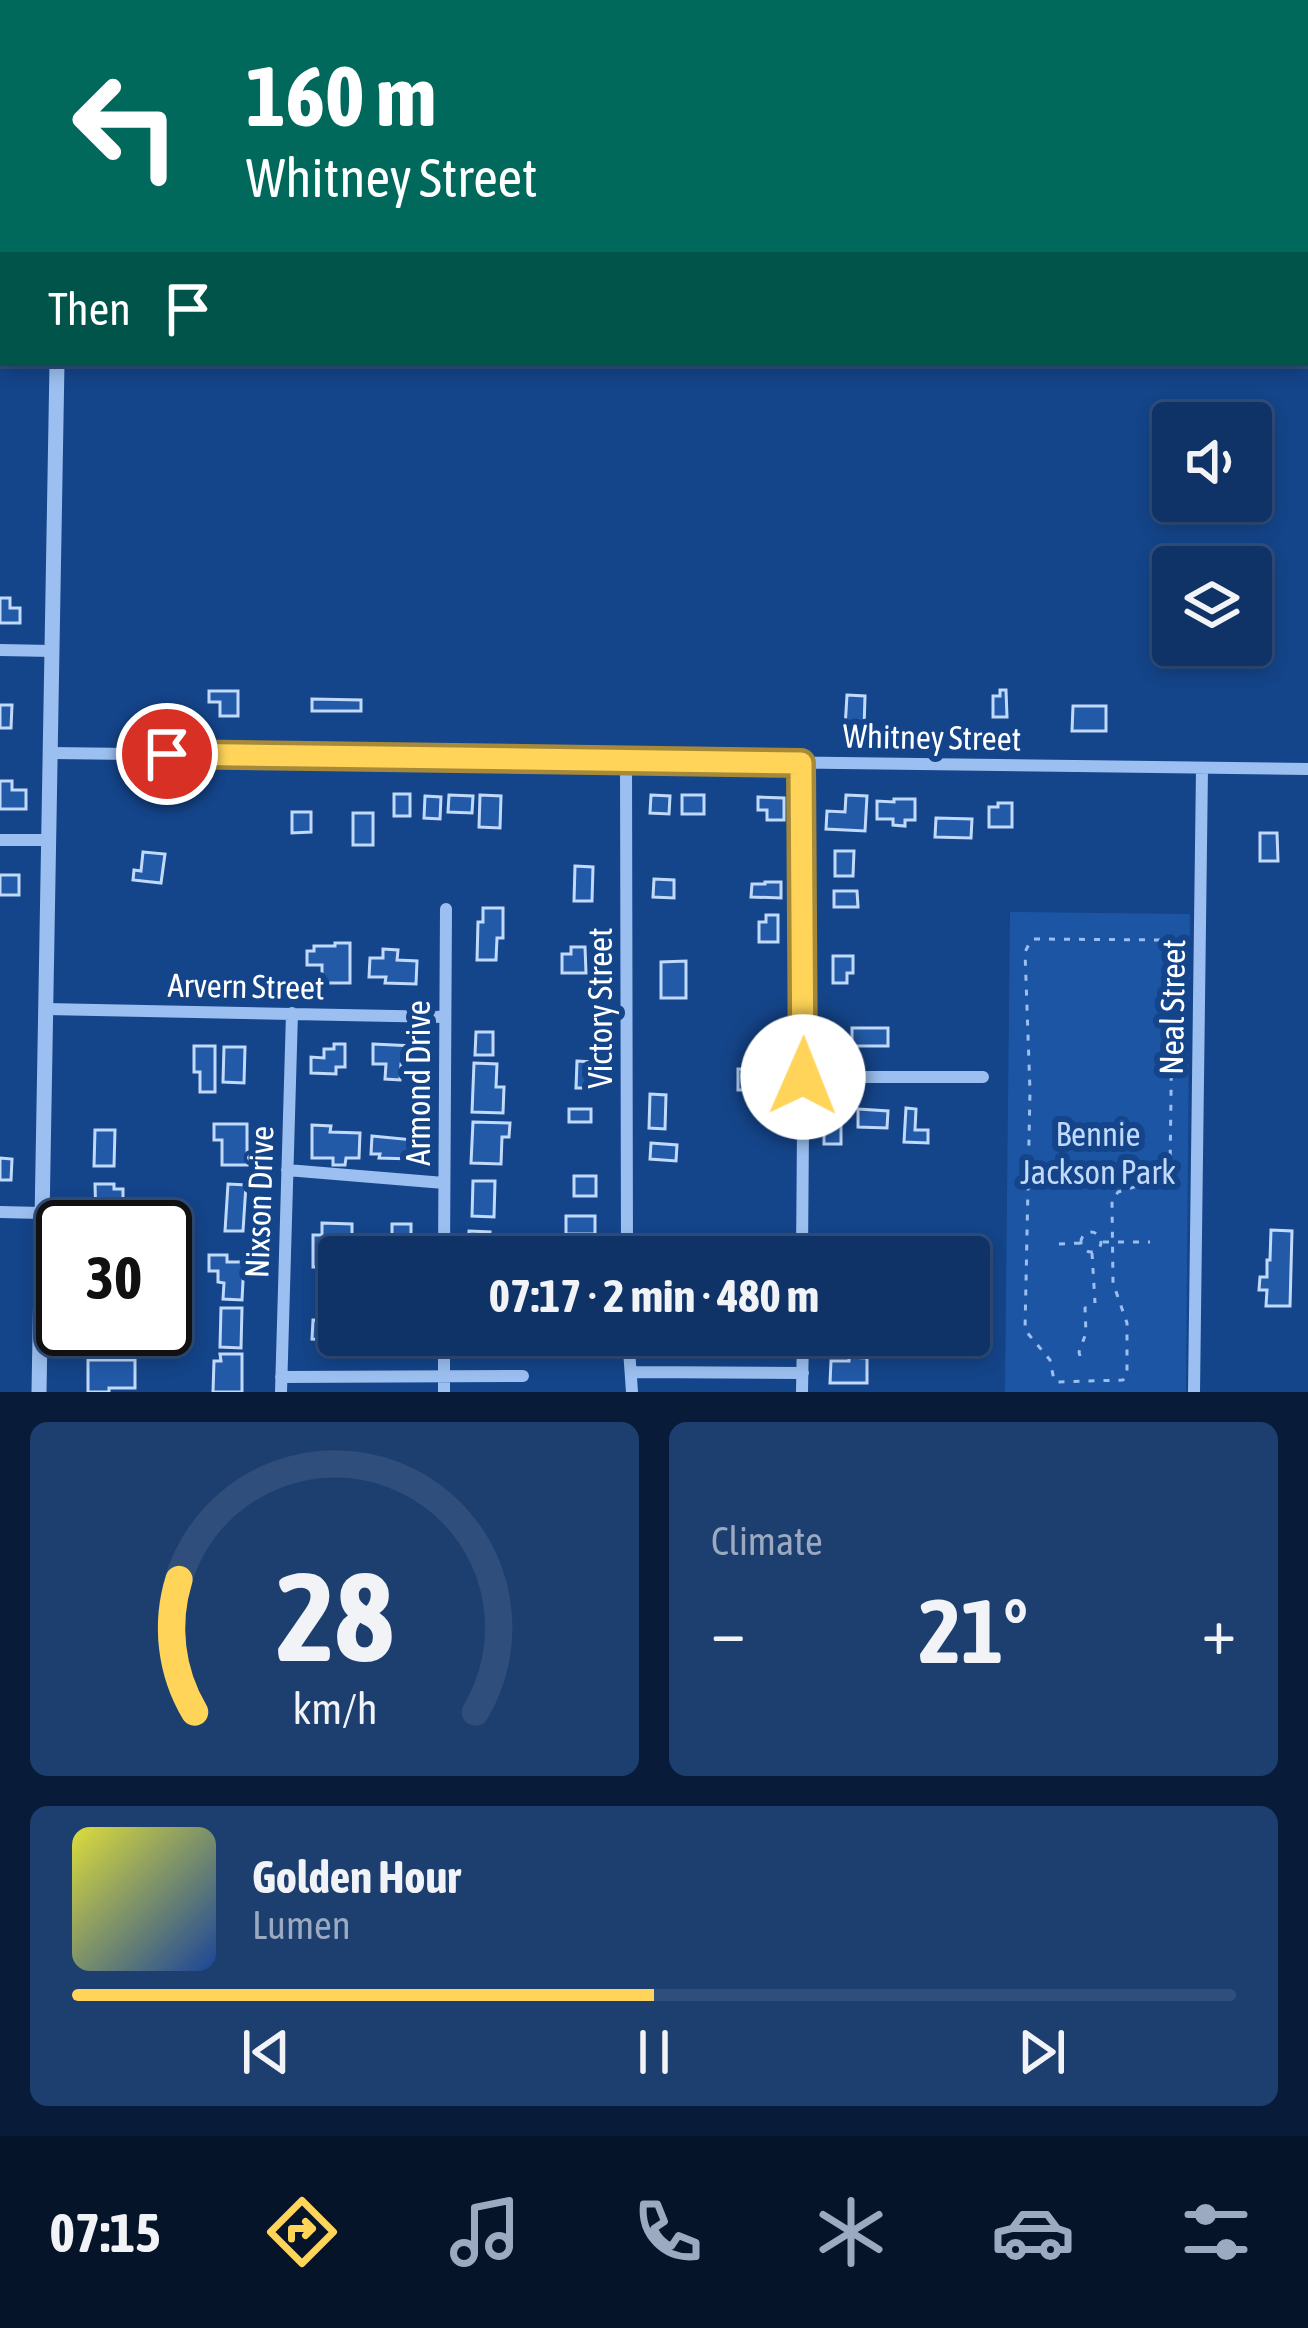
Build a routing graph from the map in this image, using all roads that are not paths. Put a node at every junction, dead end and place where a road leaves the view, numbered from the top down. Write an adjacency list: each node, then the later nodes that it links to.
1 (57, 366): 3 (street)
2 (0, 650): 3 (street)
3 (52, 651): 4 (street)
4 (51, 753): 5 (street, Whitney Street); 10 (street)
5 (626, 759): 6 (street, Whitney Street); 23 (street, Victory Street)
6 (801, 763): 7 (street, Whitney Street); 15 (street)
7 (1202, 767): 8 (street, Whitney Street); 37 (street, Neal Street)
8 (1308, 769)
9 (0, 840): 10 (street)
10 (49, 840): 12 (street)
11 (446, 909): 14 (street, Armond Drive)
12 (46, 1009): 13 (street, Arvern Street); 19 (street)
13 (292, 1013): 14 (street, Arvern Street); 17 (street, Nixson Drive)
14 (444, 1017): 18 (street, Armond Drive)
15 (803, 1077): 16 (street); 24 (street)
16 (982, 1077)
17 (287, 1170): 18 (street); 31 (street, Nixson Drive)
18 (444, 1183): 22 (street, Armond Drive)
19 (42, 1200)
20 (0, 1212): 21 (street)
21 (36, 1213)
22 (444, 1236)
23 (627, 1236)
24 (802, 1236)
25 (40, 1356): 33 (street)
26 (631, 1356): 28 (street)
27 (802, 1356): 29 (street)
28 (633, 1372): 29 (street); 35 (street)
29 (802, 1373): 36 (street)
30 (523, 1376): 32 (street)
31 (281, 1377): 32 (street); 34 (street, Nixson Drive)
32 (444, 1385)
33 (39, 1392)
34 (281, 1392)
35 (632, 1392)
36 (802, 1392)
37 (1194, 1392)

